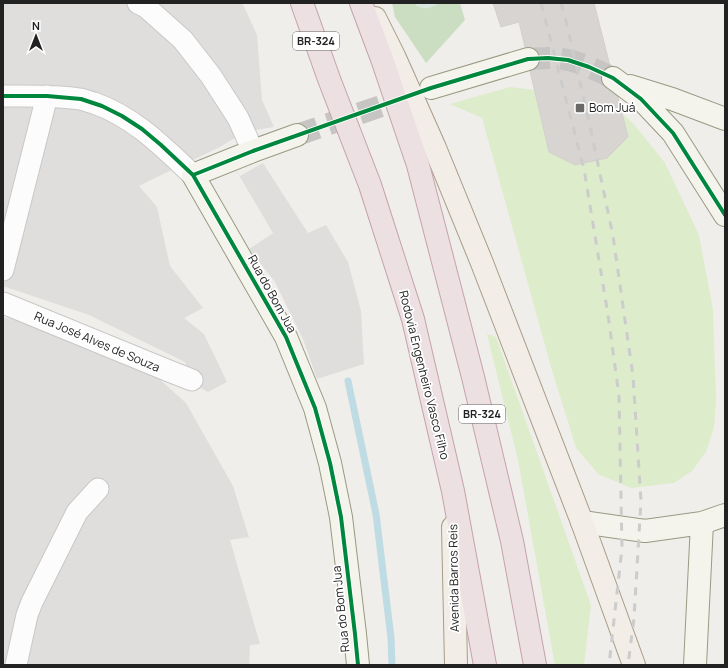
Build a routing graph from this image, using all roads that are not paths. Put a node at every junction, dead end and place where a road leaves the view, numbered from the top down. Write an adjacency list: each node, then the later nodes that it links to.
1 (138, 3): 11 (street)
2 (302, 3): 18 (highway, Rodovia Engenheiro Vasco Filho / BR-324)
3 (361, 3): 26 (highway, BR-324)
4 (368, 3): 20 (main road)
5 (528, 59): 6 (street)
6 (431, 88)
7 (3, 96): 8 (street, Rua do Bom Jua)
8 (47, 96): 12 (street, Rua do Bom Jua); 14 (street)
9 (725, 119): 13 (street)
10 (297, 135): 11 (street)
11 (253, 151): 12 (street)
12 (193, 175): 23 (street, Rua do Bom Jua)
13 (725, 215)
14 (3, 270)
15 (3, 303): 16 (street, Rua José Alves de Souza)
16 (192, 380)
17 (98, 489): 22 (street)
18 (453, 492): 24 (main road, Avenida Barros Reis); 25 (highway, Rodovia Engenheiro Vasco Filho / BR-324)
19 (725, 515): 21 (street)
20 (582, 522): 21 (street); 27 (main road)
21 (702, 523): 28 (street)
22 (16, 665)
23 (358, 665)
24 (456, 665)
25 (485, 665)
26 (534, 665)
27 (634, 665)
28 (695, 665)

